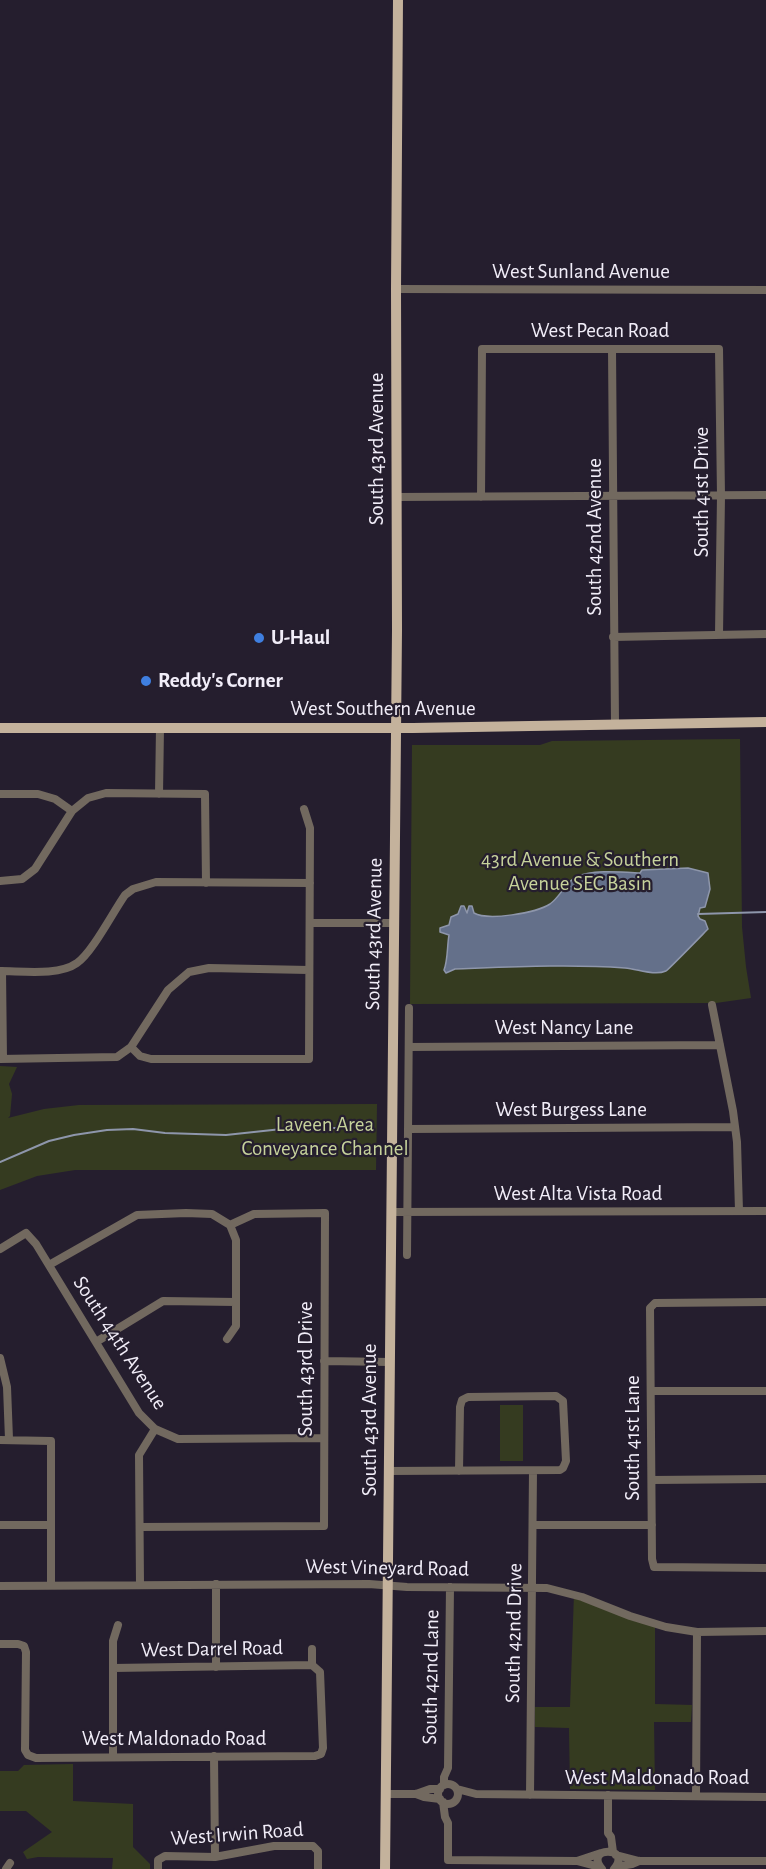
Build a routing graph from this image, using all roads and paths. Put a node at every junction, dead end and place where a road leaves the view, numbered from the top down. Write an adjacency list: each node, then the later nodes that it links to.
1 (398, 0): 2 (main road, South 43rd Avenue)
2 (396, 289): 3 (street, West Sunland Avenue); 9 (main road, South 43rd Avenue)
3 (766, 290)
4 (612, 349): 5 (street, West Pecan Road); 7 (street, South 42nd Avenue); 10 (street, West Pecan Road)
5 (719, 349): 8 (street, South 41st Drive)
6 (766, 495): 8 (street)
7 (613, 496): 8 (street); 10 (street); 13 (street, South 42nd Avenue)
8 (721, 496): 11 (street, South 41st Drive)
9 (396, 497): 10 (street); 18 (main road, South 43rd Avenue)
10 (481, 497)
11 (719, 634): 12 (street); 13 (street)
12 (766, 634)
13 (613, 637): 15 (street, South 42nd Avenue)
14 (766, 722): 15 (main road, West Southern Avenue)
15 (615, 724): 18 (main road, West Southern Avenue)
16 (0, 728): 17 (main road, West Southern Avenue)
17 (160, 728): 18 (main road, West Southern Avenue); 20 (street)
18 (396, 728): 26 (main road, South 43rd Avenue)
19 (0, 794): 22 (street)
20 (159, 794): 22 (street); 24 (street)
21 (304, 809): 25 (street)
22 (72, 812): 23 (street)
23 (0, 881)
24 (206, 883): 25 (street); 29 (street)
25 (310, 883): 27 (street)
26 (393, 923): 27 (street); 40 (main road, South 43rd Avenue)
27 (310, 924): 28 (street)
28 (309, 970): 33 (street); 33 (street)
29 (1, 971): 35 (street)
30 (712, 1005): 32 (street)
31 (409, 1008): 34 (street, South 43rd Avenue)
32 (720, 1045): 34 (street, West Nancy Lane); 36 (street)
33 (131, 1047): 35 (street)
34 (409, 1047): 37 (street, South 43rd Avenue)
35 (2, 1059)
36 (735, 1127): 37 (street, West Burgess Lane); 38 (street)
37 (408, 1129): 41 (street, South 43rd Avenue)
38 (739, 1211): 39 (street, West Alta Vista Road); 41 (street, West Alta Vista Road)
39 (766, 1211)
40 (391, 1212): 41 (street, West Alta Vista Road); 52 (main road, South 43rd Avenue)
41 (407, 1212): 44 (street, South 43rd Avenue)
42 (230, 1225): 45 (street); 46 (street); 51 (street, South 43rd Drive)
43 (0, 1249): 45 (street, South 44th Avenue)
44 (407, 1255)
45 (49, 1265): 49 (street, South 44th Avenue)
46 (236, 1302): 48 (street); 49 (street)
47 (766, 1302): 53 (street, South 41st Lane)
48 (227, 1339)
49 (96, 1341): 55 (street, South 44th Avenue)
50 (0, 1358): 57 (street)
51 (324, 1361): 52 (street); 56 (street, South 43rd Drive)
52 (390, 1362): 58 (main road, South 43rd Avenue)
53 (651, 1391): 54 (street); 62 (street, South 41st Lane)
54 (766, 1391)
55 (155, 1429): 56 (street); 67 (street, South 44th Avenue)
56 (324, 1438): 67 (street, South 43rd Drive)
57 (5, 1439): 64 (street)
58 (388, 1471): 59 (street); 73 (main road, South 43rd Avenue)
59 (459, 1471): 60 (street); 60 (street)
60 (533, 1471): 65 (street, South 42nd Drive)
61 (766, 1479): 62 (street)
62 (652, 1480): 66 (street, South 41st Lane)
63 (0, 1525): 64 (street)
64 (51, 1525): 72 (street)
65 (533, 1525): 66 (street); 75 (street, South 42nd Drive)
66 (652, 1525): 68 (street, South 41st Lane)
67 (140, 1527): 70 (street, South 44th Avenue)
68 (766, 1568)
69 (216, 1584): 70 (street, West Vineyard Road); 73 (street, West Vineyard Road); 82 (street)
70 (140, 1585): 72 (street, West Vineyard Road)
71 (0, 1586): 72 (street, West Vineyard Road)
72 (51, 1586)
73 (388, 1586): 74 (street, West Vineyard Road); 87 (main road, South 43rd Avenue)
74 (450, 1587): 75 (street, West Vineyard Road); 86 (street, South 42nd Lane)
75 (532, 1588): 78 (street, West Vineyard Road); 90 (street, South 42nd Drive)
76 (118, 1625): 83 (street)
77 (766, 1631): 78 (street, West Vineyard Road)
78 (697, 1632): 92 (street)
79 (0, 1644): 85 (street, West Maldonado Road)
80 (312, 1649): 81 (street)
81 (312, 1665): 82 (street, West Darrel Road); 84 (street, West Maldonado Road)
82 (216, 1667): 83 (street, West Darrel Road)
83 (112, 1668): 85 (street)
84 (214, 1756): 85 (street, West Maldonado Road); 100 (street)
85 (113, 1757)
86 (448, 1787): 88 (street, West Maldonado Road); 89 (street, West Maldonado Road); 94 (street); 95 (street)
87 (386, 1794): 88 (street, West Maldonado Road); 106 (main road, South 43rd Avenue)
88 (416, 1794): 94 (street, West Maldonado Road)
89 (476, 1794): 90 (street, West Maldonado Road); 95 (street, West Maldonado Road)
90 (530, 1795): 91 (street, West Maldonado Road)
91 (608, 1795): 92 (street, West Maldonado Road); 97 (street)
92 (696, 1796): 93 (street, West Maldonado Road)
93 (766, 1797)
94 (441, 1801): 95 (street); 96 (street)
95 (455, 1801): 96 (street)
96 (448, 1822): 101 (street)
97 (608, 1833): 98 (street); 99 (street)
98 (601, 1853): 99 (street); 101 (street); 107 (street)
99 (615, 1854): 102 (street); 108 (street)
100 (215, 1857): 104 (street, West Irwin Road); 105 (street, West Irwin Road)
101 (577, 1861): 107 (street)
102 (639, 1861): 103 (street); 108 (street)
103 (766, 1861)
104 (158, 1865)
105 (318, 1869)
106 (385, 1869)
107 (601, 1869)
108 (614, 1869)

